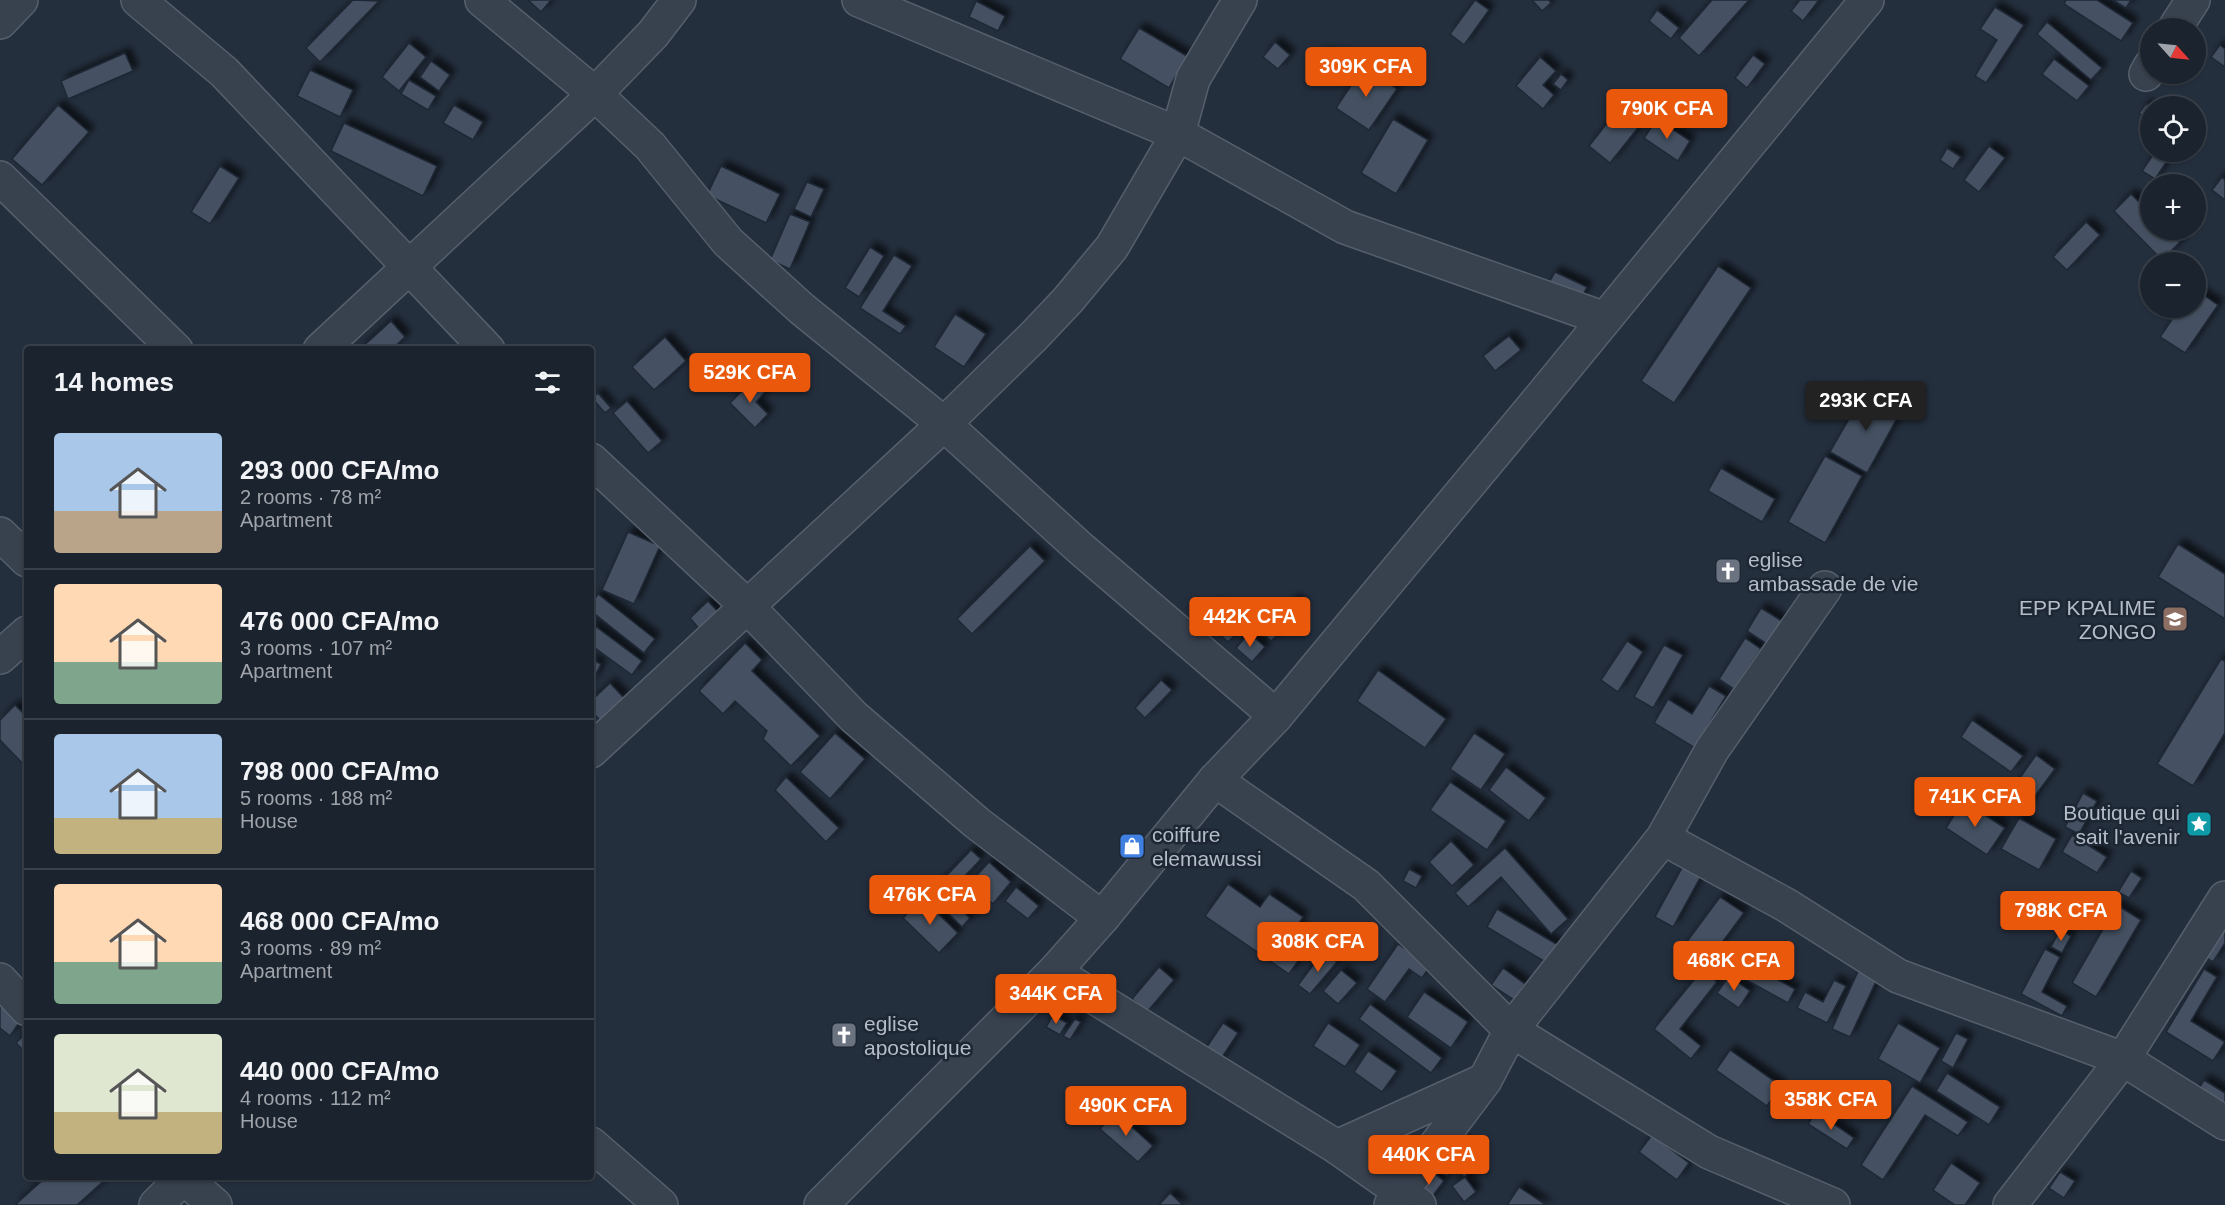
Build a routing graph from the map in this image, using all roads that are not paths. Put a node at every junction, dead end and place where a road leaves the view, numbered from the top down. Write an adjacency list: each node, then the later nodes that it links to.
1 (21, 0): 10 (street)
2 (138, 0): 14 (street)
3 (482, 0): 11 (street)
4 (679, 0): 11 (street)
5 (859, 0): 12 (street)
6 (1240, 0): 12 (street)
7 (1867, 0): 15 (street)
8 (2193, 0): 9 (street)
9 (2181, 18)
10 (0, 22)
11 (595, 94): 14 (street); 19 (street)
12 (1178, 134): 15 (street); 19 (street)
13 (0, 178): 16 (street)
14 (410, 266): 17 (street); 18 (street)
15 (1605, 319): 27 (street)
16 (172, 346)
17 (325, 346)
18 (484, 346)
19 (944, 424): 24 (street); 27 (street)
20 (594, 463): 24 (street)
21 (0, 534): 22 (street)
22 (24, 557)
23 (1825, 588): 30 (street)
24 (746, 605): 28 (street); 32 (street)
25 (24, 636): 26 (street)
26 (0, 657)
27 (1276, 716): 29 (street)
28 (594, 748)
29 (1215, 780): 32 (street); 36 (street)
30 (1663, 838): 36 (street); 37 (street)
31 (2225, 898): 37 (street)
32 (1102, 918): 33 (street)
33 (1054, 972): 41 (street); 48 (street)
34 (0, 980): 35 (street)
35 (24, 1006)
36 (1511, 1030): 38 (street); 49 (street)
37 (2123, 1059): 39 (street); 50 (street)
38 (1485, 1080): 41 (street); 44 (street)
39 (2225, 1123)
40 (594, 1147): 47 (street)
41 (1337, 1147): 44 (street)
42 (181, 1180): 45 (street)
43 (185, 1180): 46 (street)
44 (1404, 1201)
45 (156, 1205)
46 (215, 1205)
47 (661, 1205)
48 (821, 1205)
49 (1833, 1205)
50 (2010, 1205)

